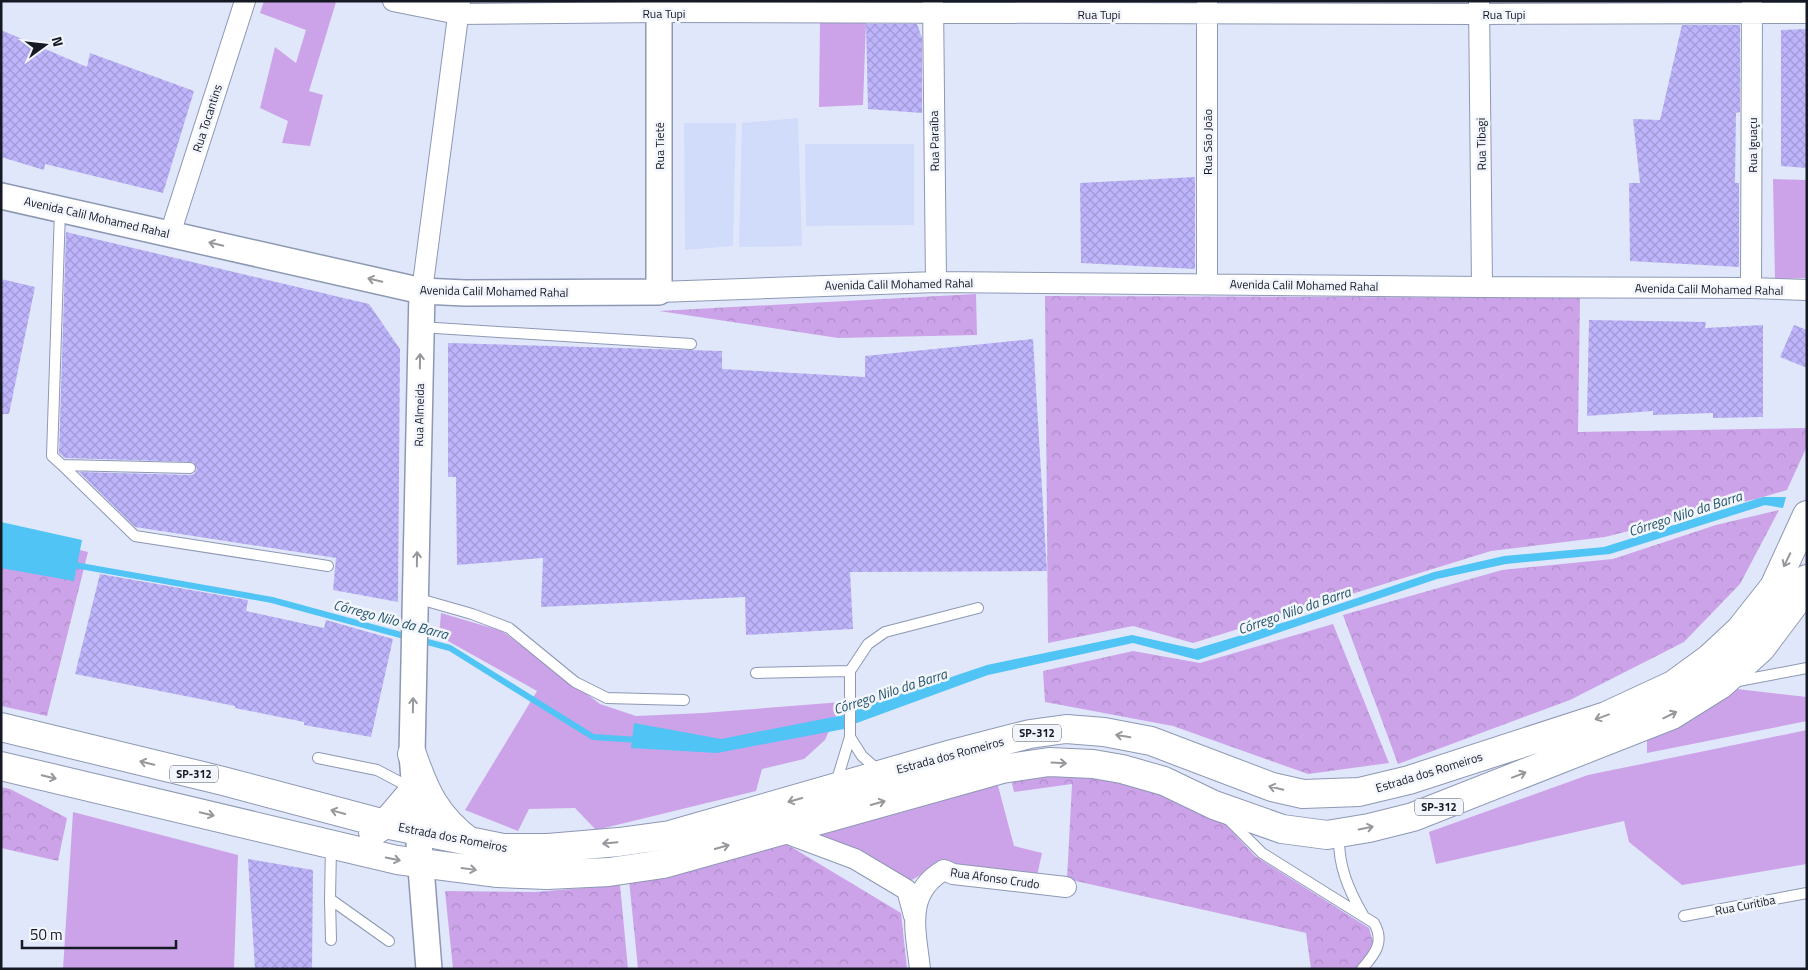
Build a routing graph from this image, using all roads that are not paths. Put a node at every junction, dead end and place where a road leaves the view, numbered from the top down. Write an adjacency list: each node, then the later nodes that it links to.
1 (245, 1): 12 (street, Rua Tocantins)
2 (393, 1): 6 (street, Rua Tupi)
3 (659, 7): 6 (street, Rua Tupi); 7 (street, Rua Tupi); 19 (street, Rua Tietê)
4 (1207, 7): 7 (street, Rua Tupi); 8 (street, Rua Tupi); 14 (street, Rua São João)
5 (1752, 7): 8 (street, Rua Tupi); 9 (street, Rua Tupi); 16 (street, Rua Iguaçu)
6 (459, 8): 18 (street, Rua Almeida)
7 (933, 8): 13 (street, Rua Paraíba)
8 (1479, 8): 15 (street, Rua Tibagi)
9 (1807, 12)
10 (1, 196): 11 (street, Avenida Calil Mohamed Rahal)
11 (60, 209): 12 (street, Avenida Calil Mohamed Rahal); 22 (lane)
12 (170, 234): 18 (street, Avenida Calil Mohamed Rahal, one-way to 12)
13 (936, 282): 14 (street, Avenida Calil Mohamed Rahal); 19 (street, Avenida Calil Mohamed Rahal)
14 (1207, 283): 15 (street, Avenida Calil Mohamed Rahal)
15 (1482, 287): 16 (street, Avenida Calil Mohamed Rahal)
16 (1751, 288): 17 (street, Avenida Calil Mohamed Rahal)
17 (1807, 290)
18 (422, 291): 19 (street, Avenida Calil Mohamed Rahal); 20 (street, Rua Almeida)
19 (659, 292)
20 (420, 327): 21 (lane); 27 (street, Rua Almeida, one-way to 20)
21 (691, 344)
22 (62, 465): 23 (lane); 25 (lane)
23 (190, 468)
24 (1807, 516): 42 (main road, Estrada dos Romeiros / SP-312, one-way to 42)
25 (328, 566)
26 (1807, 579): 32 (main road, SP-312)
27 (416, 598): 33 (lane); 36 (street, Rua Almeida, one-way to 27)
28 (978, 608): 30 (lane)
29 (1807, 668): 32 (lane)
30 (850, 671): 31 (lane); 35 (lane)
31 (756, 673)
32 (1720, 685): 48 (main road, SP-312, one-way to 32)
33 (684, 700)
34 (1, 727): 44 (main road, Estrada dos Romeiros / SP-312, one-way to 34)
35 (850, 734): 39 (lane); 40 (lane)
36 (412, 754): 41 (street, Rua Almeida); 49 (main road)
37 (318, 758): 41 (lane)
38 (1, 766): 50 (main road, SP-312, one-way to 50)
39 (882, 774): 40 (main road, Estrada dos Romeiros / SP-312); 42 (main road, Estrada dos Romeiros / SP-312, one-way to 39)
40 (834, 788): 49 (main road, Estrada dos Romeiros / SP-312, one-way to 49)
41 (414, 790): 44 (main road); 46 (street, Rua Almeida)
42 (1303, 794): 45 (main road)
43 (1214, 805): 45 (main road, SP-312); 47 (main road, SP-312, one-way to 43); 57 (lane)
44 (385, 824): 46 (main road, Estrada dos Romeiros / SP-312); 50 (main road)
45 (1282, 829): 48 (main road, SP-312)
46 (418, 831): 49 (main road, Estrada dos Romeiros / SP-312); 51 (street, Rua Almeida)
47 (780, 831): 51 (main road, SP-312, one-way to 47); 55 (street)
48 (1339, 834): 57 (lane)
49 (471, 842)
50 (331, 845): 51 (main road, SP-312, one-way to 51); 54 (lane)
51 (420, 863): 60 (street, Rua Almeida)
52 (1066, 887): 55 (street, Rua Afonso Crudo)
53 (1807, 893): 56 (lane, Rua Curitiba)
54 (330, 899): 58 (lane); 59 (lane)
55 (914, 916): 61 (street, Rua Afonso Crudo)
56 (1684, 916)
57 (1364, 917): 62 (lane)
58 (331, 940)
59 (389, 941)
60 (429, 969)
61 (920, 969)
62 (1362, 969)

